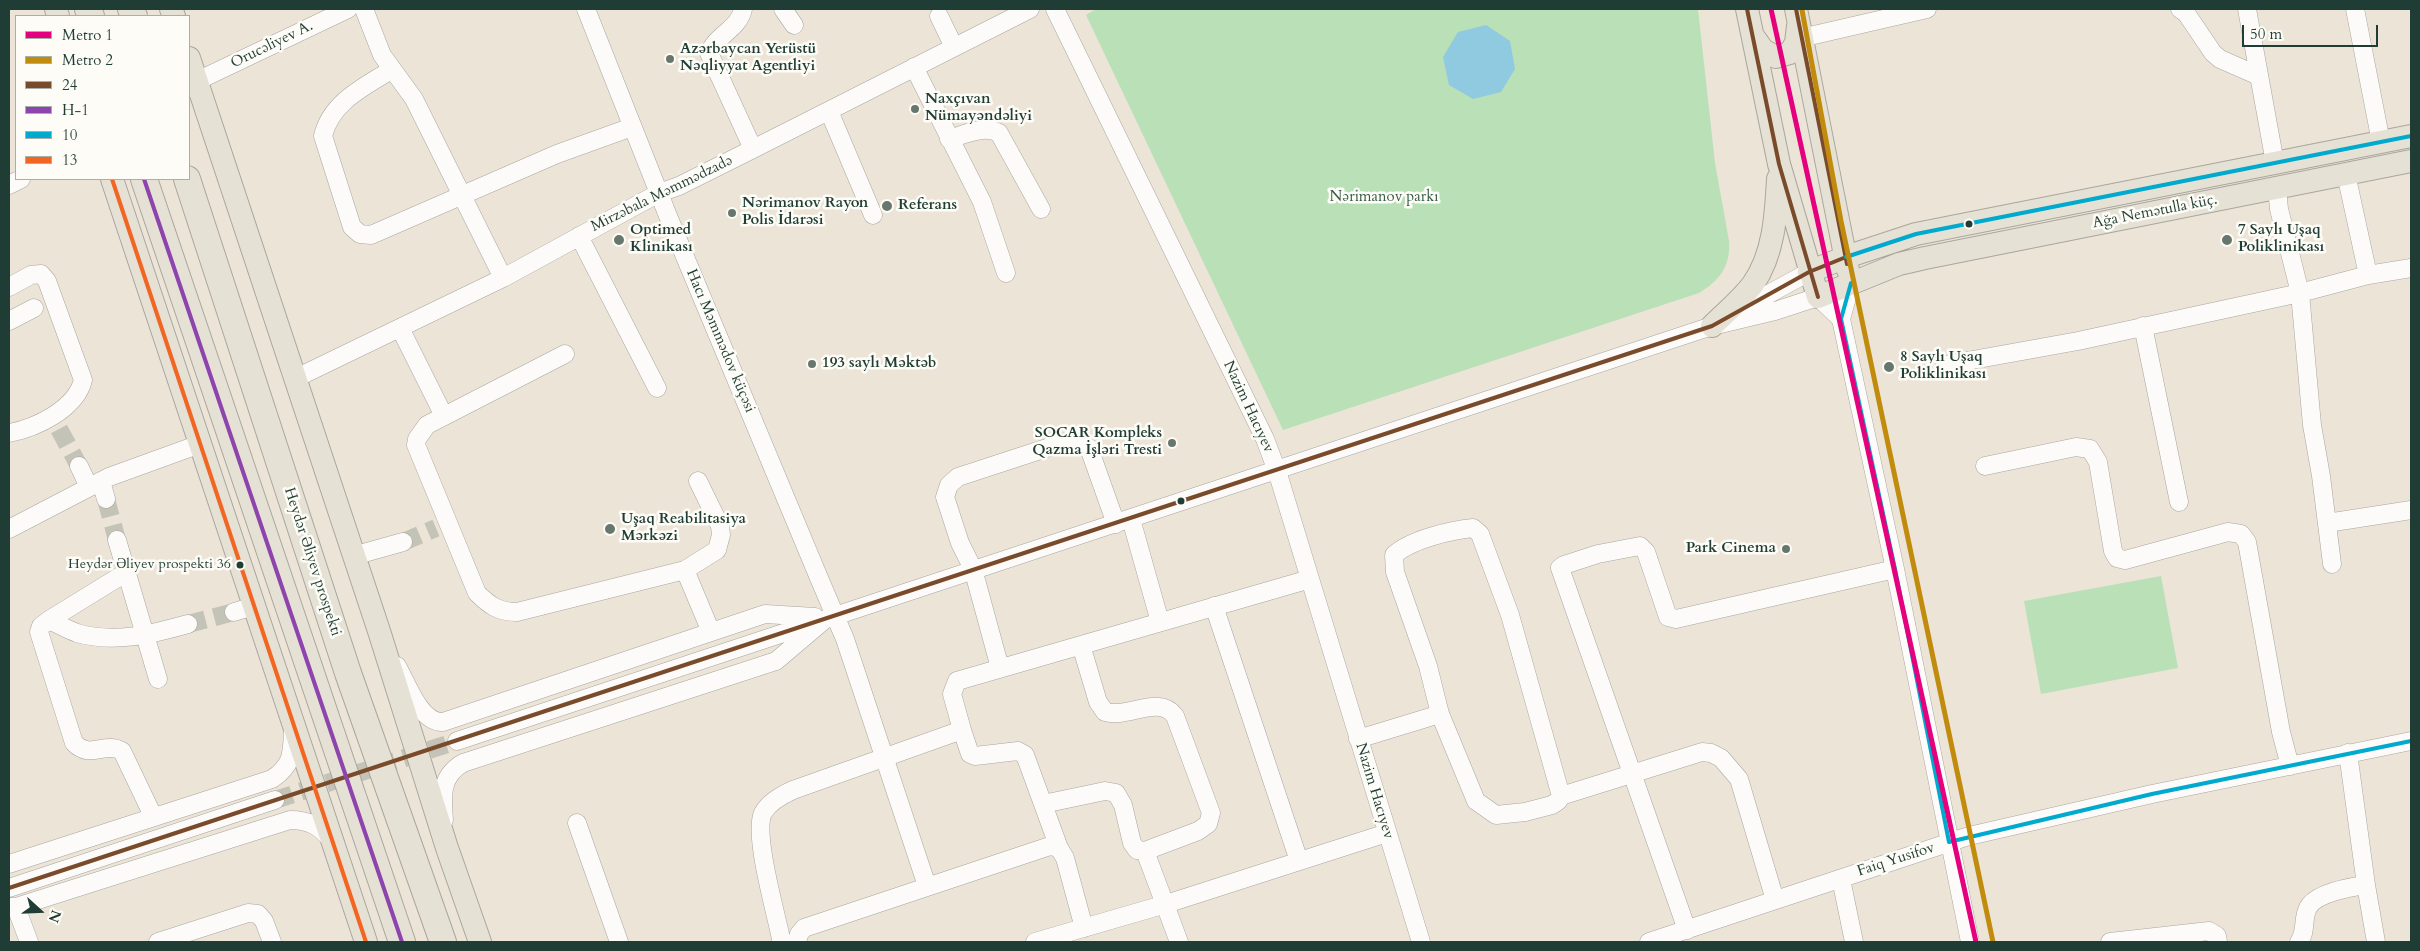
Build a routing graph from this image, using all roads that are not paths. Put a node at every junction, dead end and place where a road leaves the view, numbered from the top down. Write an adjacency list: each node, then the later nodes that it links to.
1 (348, 9): 22 (street, Orucəliyev A.)
2 (364, 9): 20 (street)
3 (586, 9): 24 (street, Hacı Məmmədov küçəsi)
4 (743, 9): 28 (street)
5 (783, 9): 15 (street)
6 (1030, 9): 17 (street, Mirzəbala Məmmədzadə)
7 (1055, 9): 67 (street, Nazim Hacıyev)
8 (1747, 9): 16 (main road)
9 (1927, 9): 14 (street)
10 (2180, 9): 21 (street)
11 (2247, 9): 21 (street)
12 (2355, 9): 27 (street)
13 (939, 16): 17 (street)
14 (1799, 23): 16 (main road); 42 (main road)
15 (794, 25)
16 (1752, 35): 31 (main road)
17 (954, 47): 19 (street, Mirzəbala Məmmədzadə)
18 (190, 61): 22 (main road)
19 (914, 67): 23 (street, Mirzəbala Məmmədzadə); 26 (street)
20 (391, 70): 38 (street); 38 (street)
21 (2259, 76): 30 (street)
22 (197, 81): 60 (main road)
23 (829, 111): 28 (street, Mirzəbala Məmmədzadə); 40 (street)
24 (632, 127): 37 (street, Hacı Məmmədov küçəsi); 38 (street)
25 (2411, 136): 27 (main road, Ağa Nemətulla küç.)
26 (949, 139): 39 (street); 45 (street)
27 (2381, 142): 30 (main road, Ağa Nemətulla küç.)
28 (753, 149): 37 (street, Mirzəbala Məmmədzadə)
29 (2411, 161): 32 (main road, Ağa Nemətulla küç.)
30 (2275, 163): 42 (main road, Ağa Nemətulla küç.)
31 (1779, 164): 44 (main road); 55 (main road)
32 (2346, 174): 36 (main road, Ağa Nemətulla küç.); 46 (street)
33 (112, 180): 64 (main road)
34 (144, 180): 133 (highway)
35 (187, 180): 134 (highway, Heydər Əliyev prospekti)
36 (2277, 188): 48 (main road, Ağa Nemətulla küç.); 50 (street)
37 (659, 193): 41 (street, Mirzəbala Məmmədzadə); 86 (street, Hacı Məmmədov küçəsi)
38 (461, 196): 47 (street)
39 (1040, 209)
40 (873, 215)
41 (579, 236): 47 (street, Mirzəbala Məmmədzadə); 61 (street)
42 (1846, 257): 44 (main road, Ağa Nemətulla küç.); 48 (main road)
43 (2411, 268): 46 (street)
44 (1810, 272): 51 (main road); 55 (street)
45 (1006, 273)
46 (2368, 276): 50 (street)
47 (503, 278): 57 (street, Mirzəbala Məmmədzadə)
48 (1851, 283): 51 (main road, Ağa Nemətulla küç.); 53 (street)
49 (9, 287): 63 (street)
50 (2300, 293): 56 (street); 74 (street)
51 (1818, 297): 53 (street); 55 (street)
52 (34, 308): 54 (street)
53 (1841, 319): 81 (street)
54 (9, 321)
55 (1712, 326): 67 (street)
56 (2143, 326): 59 (street); 71 (street)
57 (400, 328): 60 (street, Mirzəbala Məmmədzadə); 62 (street)
58 (565, 354): 62 (street)
59 (1945, 365)
60 (294, 379): 78 (main road)
61 (657, 388)
62 (444, 416): 82 (street)
63 (9, 433)
64 (200, 444): 69 (street); 97 (main road)
65 (78, 466): 69 (street)
66 (1985, 466): 104 (street)
67 (1277, 471): 73 (street); 84 (street, Nazim Hacıyev)
68 (698, 481): 82 (street)
69 (95, 484): 70 (street); 75 (street)
70 (106, 499)
71 (2178, 502)
72 (2411, 510): 74 (street)
73 (1124, 522): 80 (street); 80 (street); 88 (street)
74 (2327, 523): 79 (street)
75 (9, 529)
76 (117, 540): 83 (street)
77 (403, 542): 78 (street)
78 (353, 556): 90 (main road)
79 (2332, 564)
80 (972, 569): 86 (street); 94 (street)
81 (1895, 569): 105 (street); 112 (street)
82 (685, 570): 91 (street)
83 (126, 572): 87 (street); 92 (street)
84 (1310, 579): 85 (street); 99 (street, Nazim Hacıyev)
85 (1214, 606): 88 (street); 117 (street)
86 (832, 616): 91 (street); 100 (street); 103 (street, Hacı Məmmədov küçəsi); 114 (street)
87 (49, 620): 92 (street); 109 (street)
88 (1160, 622): 93 (street)
89 (188, 624): 92 (street)
90 (379, 631): 91 (street); 114 (main road)
91 (711, 632)
92 (146, 636): 95 (street)
93 (1081, 645): 94 (street); 116 (street)
94 (1000, 668): 98 (street)
95 (158, 679)
96 (1440, 714): 99 (street); 106 (street); 106 (street)
97 (293, 724): 109 (street); 113 (main road)
98 (962, 730): 103 (street); 108 (street)
99 (1358, 739): 111 (street, Nazim Hacıyev)
100 (457, 741)
101 (2411, 741): 102 (street, Faiq Yusifov)
102 (2348, 753): 104 (street, Faiq Yusifov); 120 (street)
103 (886, 756): 121 (street, Hacı Məmmədov küçəsi); 128 (street)
104 (2290, 766): 112 (street, Faiq Yusifov)
105 (1631, 773): 106 (street); 123 (street); 127 (street)
106 (1561, 796)
107 (275, 800): 122 (street)
108 (1043, 804): 115 (street); 116 (street)
109 (153, 816): 118 (street)
110 (577, 822): 136 (street)
111 (1387, 832): 117 (street); 139 (street, Nazim Hacıyev)
112 (1949, 842): 119 (street, Faiq Yusifov); 142 (street)
113 (334, 845): 125 (street); 132 (main road)
114 (447, 848): 135 (main road)
115 (1059, 848): 121 (street); 126 (street)
116 (1145, 851): 124 (street)
117 (1300, 861): 124 (street)
118 (9, 864)
119 (1841, 878): 123 (street, Faiq Yusifov); 141 (street)
120 (2366, 885): 145 (street); 146 (street)
121 (927, 886): 128 (street)
122 (9, 888)
123 (1775, 900): 127 (street, Faiq Yusifov)
124 (1166, 904): 126 (street); 138 (street)
125 (12, 907): 129 (street)
126 (1084, 928): 137 (street)
127 (1687, 930): 140 (street, Faiq Yusifov)
128 (786, 939)
129 (29, 942)
130 (158, 942): 131 (street)
131 (272, 942)
132 (366, 942)
133 (402, 942)
134 (443, 942)
135 (480, 942)
136 (619, 942)
137 (1035, 942)
138 (1179, 942)
139 (1421, 942)
140 (1649, 942)
141 (1854, 942)
142 (1970, 942)
143 (2110, 942): 144 (street)
144 (2218, 942)
145 (2299, 942)
146 (2376, 942)

